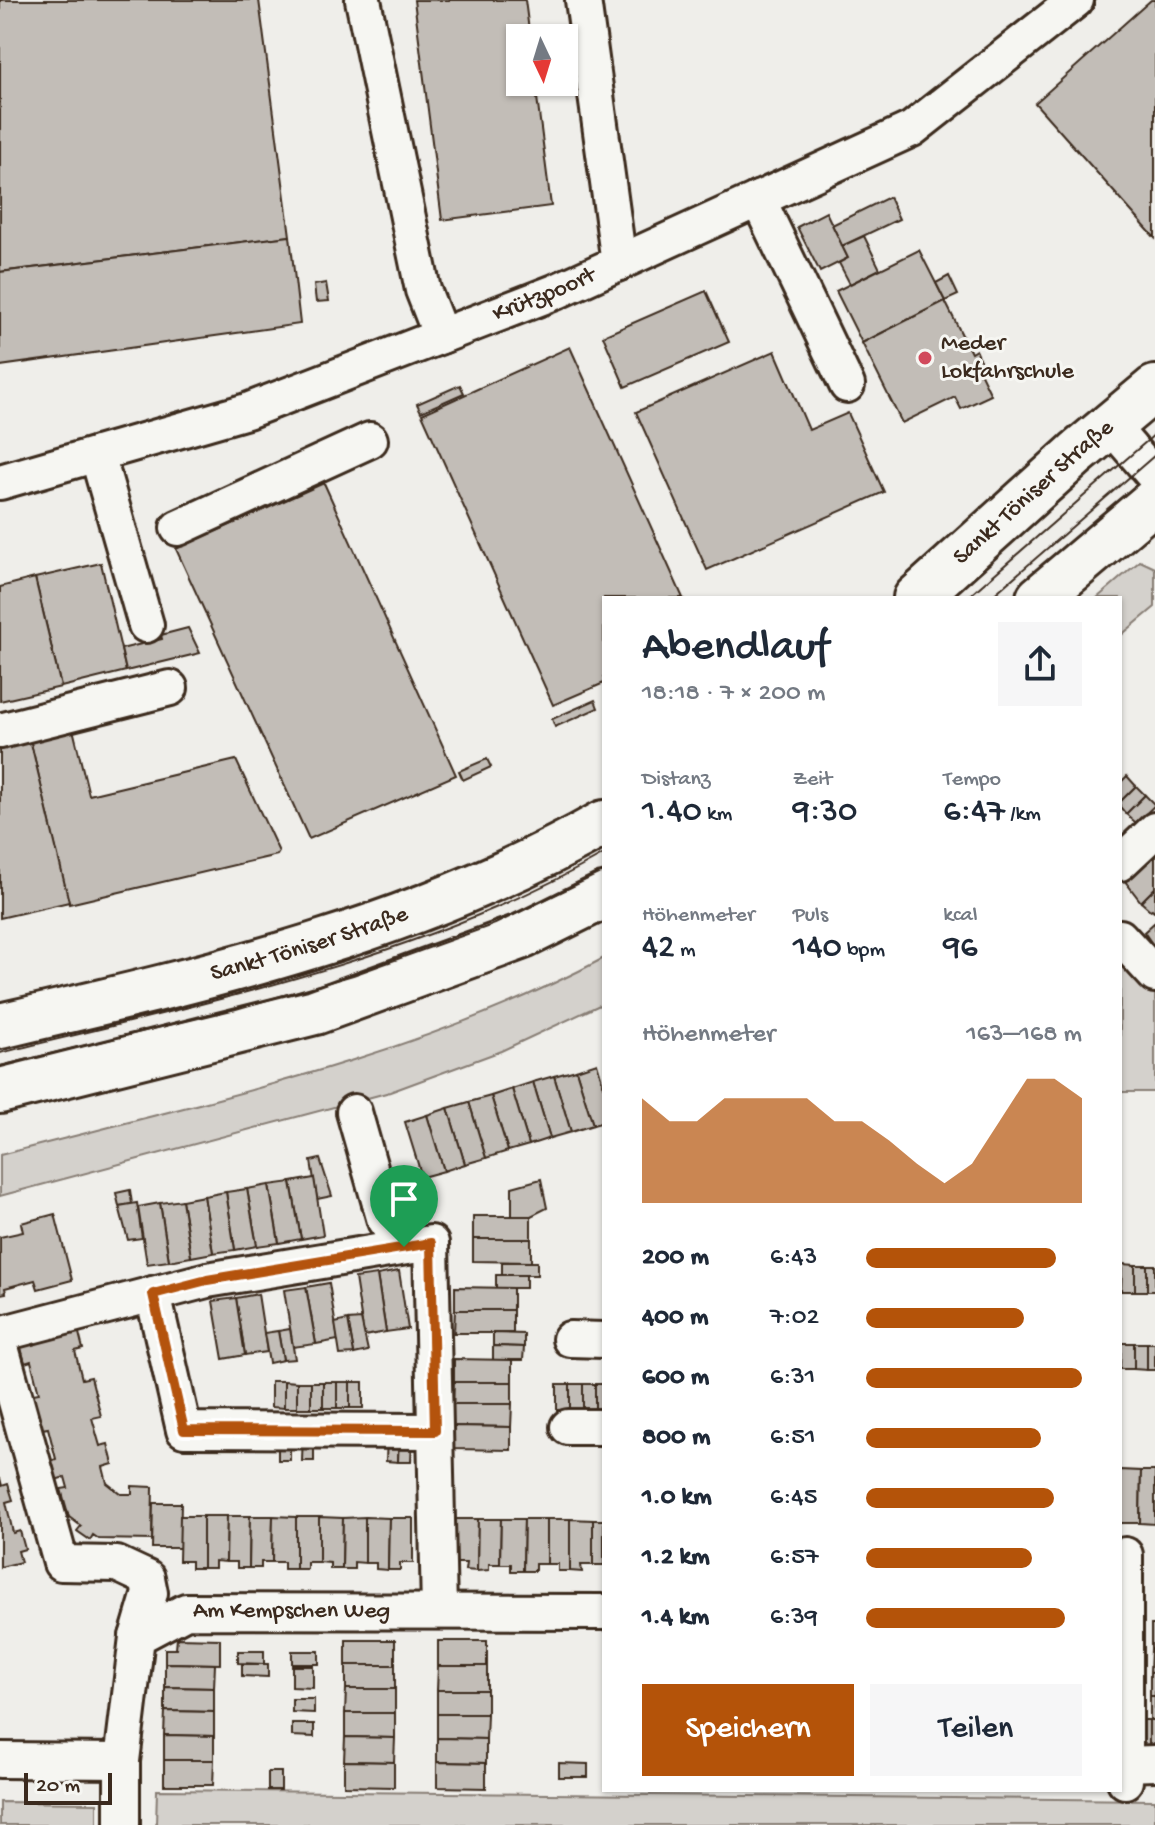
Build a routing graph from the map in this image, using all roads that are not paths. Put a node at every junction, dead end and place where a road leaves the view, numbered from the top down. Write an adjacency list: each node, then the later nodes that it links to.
1 (363, 0): 7 (street)
2 (583, 0): 6 (street)
3 (1076, 0): 4 (street, Krützpoort)
4 (1050, 12): 5 (street, Krützpoort)
5 (758, 199): 6 (street, Krützpoort); 8 (street)
6 (619, 263): 7 (street, Krützpoort)
7 (441, 336): 12 (street, Krützpoort)
8 (847, 385)
9 (1155, 388): 10 (main road, Sankt Töniser Straße)
10 (1111, 426): 13 (street); 17 (main road, Sankt Töniser Straße)
11 (370, 440): 16 (street)
12 (97, 454): 14 (street, Krützpoort); 19 (street)
13 (1155, 477)
14 (0, 482)
15 (1155, 500): 18 (main road)
16 (178, 528)
17 (918, 596)
18 (1041, 596)
19 (146, 625)
20 (170, 688): 21 (street)
21 (0, 731)
22 (602, 824): 28 (main road, Sankt Töniser Straße)
23 (1155, 830): 24 (street)
24 (1122, 861)
25 (602, 897): 29 (main road)
26 (1122, 939): 27 (street)
27 (1155, 975)
28 (0, 1026)
29 (0, 1091)
30 (354, 1112): 31 (street)
31 (404, 1247): 32 (street); 39 (street)
32 (153, 1294): 33 (street); 39 (street)
33 (0, 1334)
34 (570, 1339): 35 (street)
35 (602, 1340)
36 (0, 1344): 43 (street)
37 (568, 1427): 38 (street)
38 (602, 1427)
39 (435, 1431): 41 (street)
40 (1133, 1556): 46 (street)
41 (439, 1611): 42 (street, Am Kempschen Weg); 43 (street, Am Kempschen Weg)
42 (602, 1612)
43 (137, 1637): 45 (street)
44 (0, 1760): 45 (street)
45 (122, 1761): 47 (street)
46 (1135, 1769)
47 (122, 1825)

